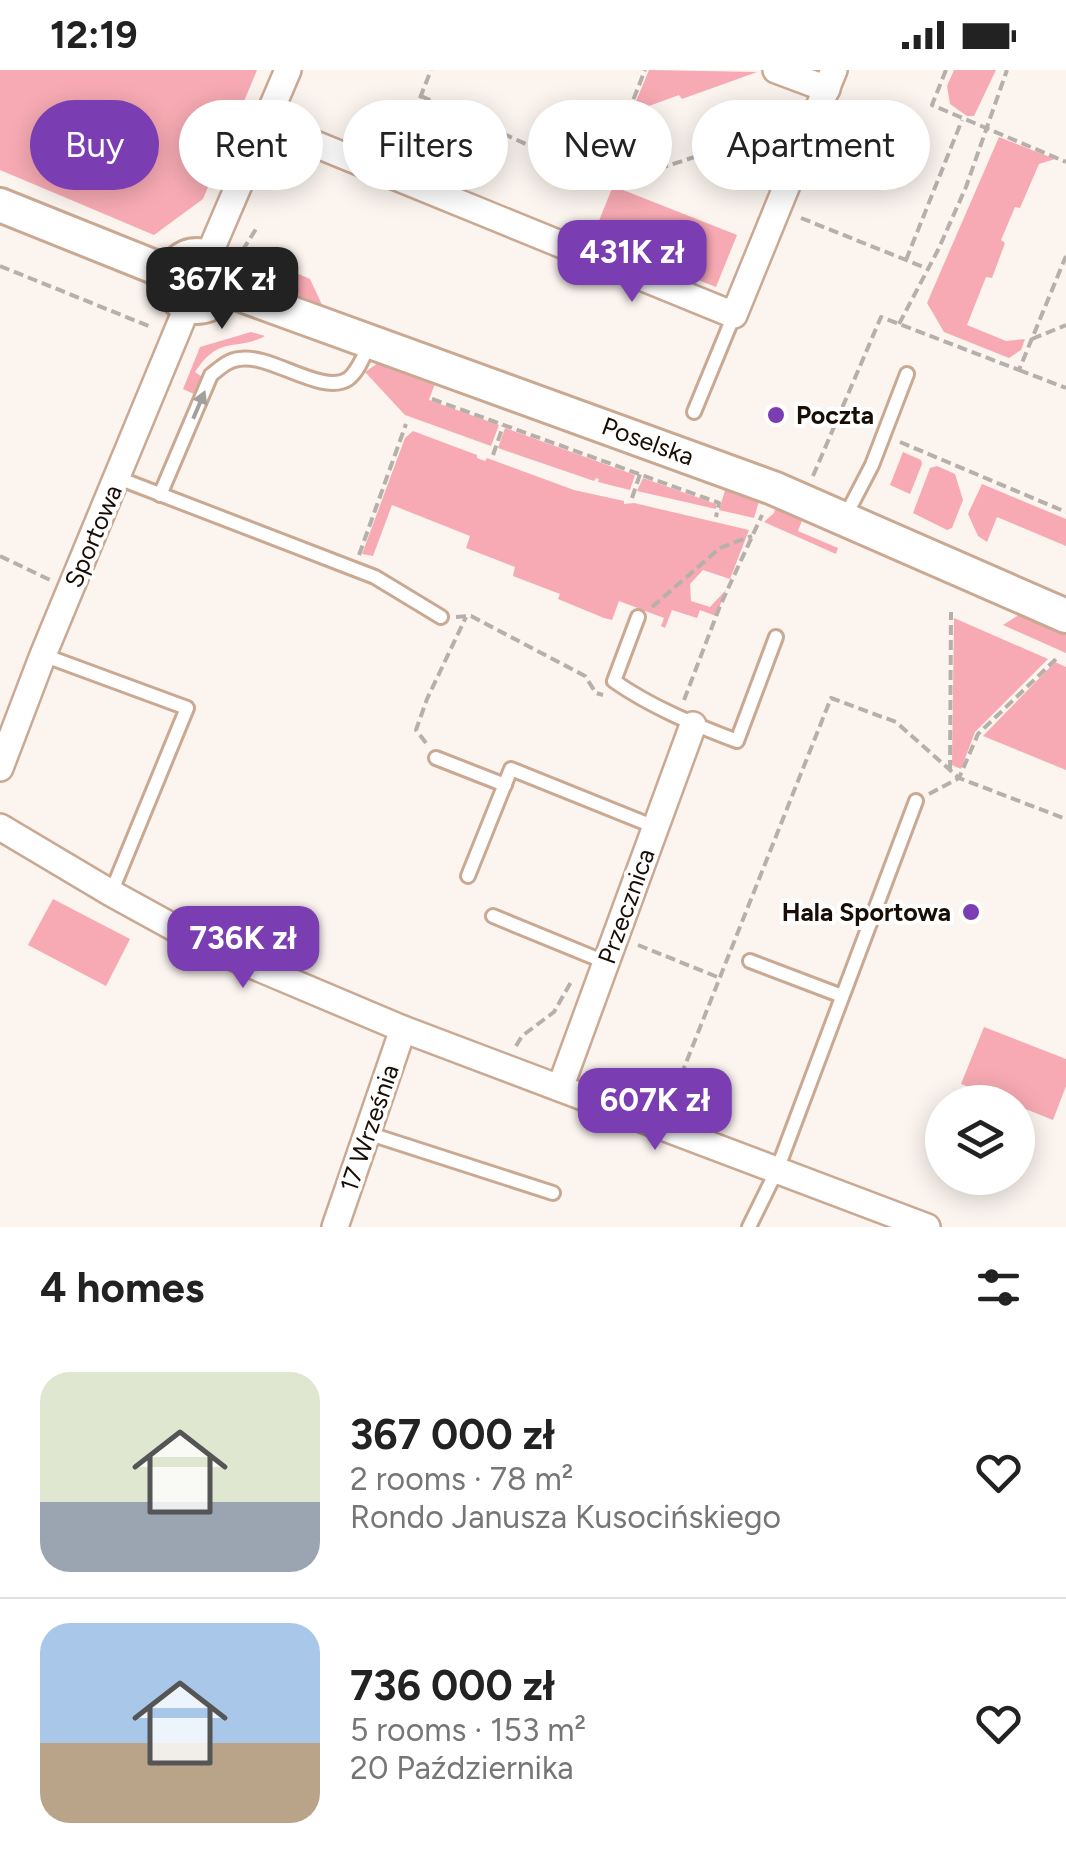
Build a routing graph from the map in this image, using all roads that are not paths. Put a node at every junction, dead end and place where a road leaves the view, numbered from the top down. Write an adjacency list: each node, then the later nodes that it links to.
1 (288, 70): 4 (street)
2 (776, 70): 3 (street)
3 (831, 80): 12 (street)
4 (276, 100)
5 (323, 148): 12 (street)
6 (237, 190): 8 (street)
7 (0, 204): 9 (street)
8 (208, 258): 9 (street); 10 (street)
9 (172, 274): 11 (street)
10 (236, 282): 11 (street); 13 (street, Poselska)
11 (188, 305): 16 (street, Sportowa)
12 (734, 315): 15 (lane)
13 (370, 342): 17 (lane, one-way to 13); 18 (street, Poselska)
14 (907, 374): 18 (lane)
15 (694, 412)
16 (118, 478): 17 (lane); 23 (street, Sportowa)
17 (160, 495): 20 (lane)
18 (844, 518): 19 (street, Poselska)
19 (1066, 616)
20 (441, 617)
21 (638, 617): 24 (lane)
22 (776, 637): 24 (lane)
23 (43, 655): 26 (street, Sportowa); 32 (lane)
24 (693, 725): 29 (street, Przecznica)
25 (436, 758): 27 (lane)
26 (0, 768)
27 (505, 785): 29 (lane); 31 (lane)
28 (916, 802): 36 (lane)
29 (655, 826): 35 (street, Przecznica)
30 (0, 827): 32 (street)
31 (468, 876)
32 (111, 893): 37 (street)
33 (493, 916): 35 (lane)
34 (750, 960): 36 (lane)
35 (605, 962): 38 (street, Przecznica)
36 (842, 996): 40 (lane)
37 (404, 1028): 38 (street); 39 (street, 17 Września)
38 (560, 1088): 40 (street)
39 (367, 1133): 41 (lane); 43 (street, 17 Września)
40 (776, 1170): 42 (lane); 44 (street)
41 (553, 1194)
42 (751, 1222)
43 (335, 1227)
44 (926, 1227)

